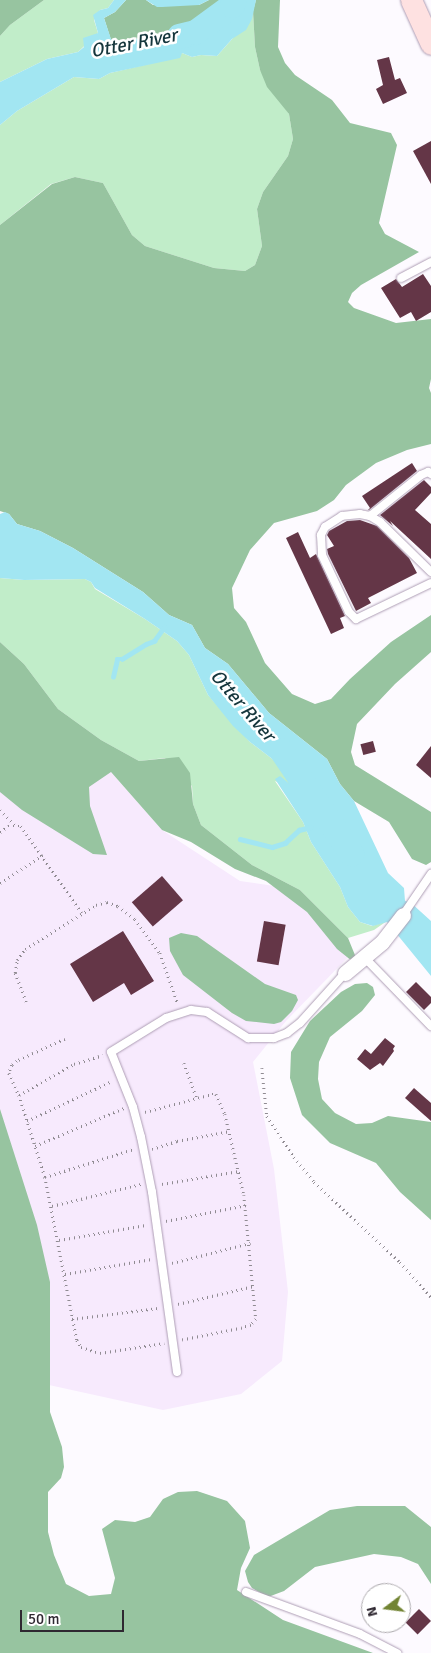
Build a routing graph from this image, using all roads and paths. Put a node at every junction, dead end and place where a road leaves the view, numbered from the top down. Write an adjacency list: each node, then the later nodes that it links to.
1 (411, 0): 2 (main road)
2 (431, 44)
3 (431, 263): 4 (lane)
4 (401, 278)
5 (431, 474): 6 (lane)
6 (370, 516): 7 (lane); 8 (lane)
7 (431, 572)
8 (431, 583)
9 (0, 810): 10 (path)
10 (15, 825): 11 (path); 12 (path)
11 (0, 832)
12 (43, 856): 14 (path); 15 (path)
13 (431, 874): 16 (lane)
14 (0, 883)
15 (82, 913): 19 (path); 20 (path)
16 (403, 915): 17 (street)
17 (365, 958): 18 (street); 21 (lane)
18 (345, 973): 20 (lane)
19 (26, 1002)
20 (181, 1012): 23 (lane)
21 (431, 1026)
22 (65, 1039): 27 (path)
23 (111, 1052): 26 (lane); 27 (path)
24 (184, 1063): 28 (path)
25 (262, 1068): 42 (path)
26 (122, 1076): 29 (lane); 31 (path)
27 (19, 1095): 31 (path)
28 (197, 1098): 30 (path); 32 (path)
29 (132, 1104): 30 (lane); 33 (path)
30 (135, 1115): 34 (lane)
31 (27, 1121): 33 (path)
32 (230, 1131): 34 (path); 35 (path)
33 (35, 1146): 36 (path)
34 (143, 1149): 36 (path); 37 (lane)
35 (239, 1170): 37 (path); 39 (path)
36 (45, 1177): 38 (path)
37 (150, 1184): 38 (path); 40 (lane)
38 (52, 1206): 41 (path)
39 (250, 1243): 40 (path); 43 (path)
40 (162, 1261): 41 (path); 43 (lane)
41 (65, 1274): 43 (path)
42 (431, 1297)
43 (173, 1342): 44 (lane)
44 (177, 1372)
45 (246, 1592): 46 (lane)
46 (398, 1653)

